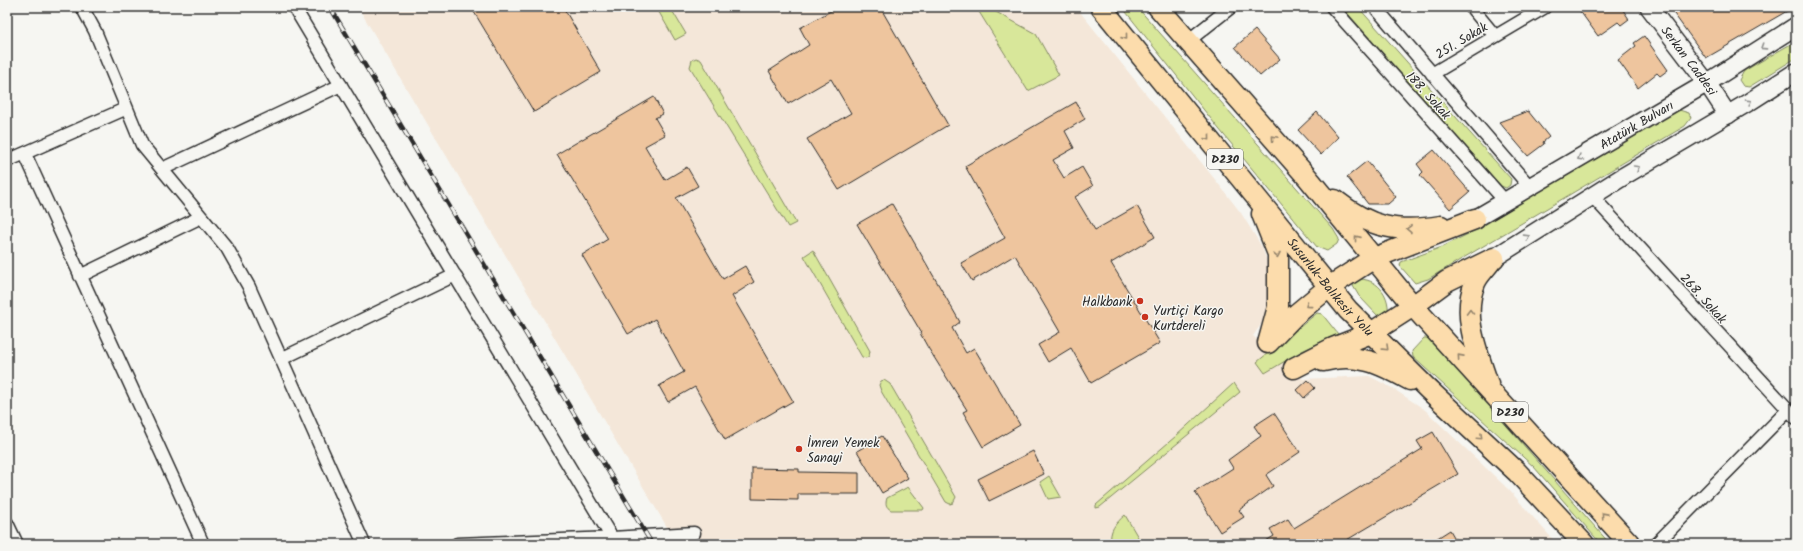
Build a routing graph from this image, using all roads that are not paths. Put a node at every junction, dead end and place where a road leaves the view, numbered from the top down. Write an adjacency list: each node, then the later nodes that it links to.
1 (82, 7): 18 (street)
2 (294, 7): 17 (street)
3 (1101, 7): 25 (highway, Susurluk-Balıkesir Yolu / D230, one-way to 25)
4 (1158, 7): 13 (highway, D230)
5 (1231, 7): 13 (street)
6 (1332, 7): 27 (street, 188. Sokak)
7 (1375, 7): 15 (street, 188. Sokak)
8 (1471, 7): 12 (street)
9 (1544, 7): 12 (street, 251. Sokak)
10 (1649, 7): 16 (main road, Serkan Caddesi)
11 (1796, 26): 16 (main road, Atatürk Bulvarı, one-way to 16)
12 (1495, 36): 15 (street, 251. Sokak)
13 (1188, 41): 23 (highway, D230, one-way to 13)
14 (1796, 72): 19 (main road, one-way to 14)
15 (1432, 74): 24 (street, 188. Sokak)
16 (1707, 83): 19 (main road, Serkan Caddesi); 24 (main road, Atatürk Bulvarı, one-way to 24)
17 (341, 86): 22 (street); 32 (street)
18 (125, 109): 20 (street); 22 (street)
19 (1728, 115): 26 (main road, one-way to 19)
20 (25, 154): 21 (street); 33 (street)
21 (7, 162)
22 (162, 169): 28 (street)
23 (1308, 178): 29 (highway, one-way to 23); 30 (highway, D230, one-way to 23)
24 (1530, 187): 27 (main road, Atatürk Bulvarı)
25 (1253, 193): 34 (highway, Susurluk-Balıkesir Yolu / D230); 34 (highway)
26 (1592, 196): 31 (main road, one-way to 26); 40 (street, 268. Sokak)
27 (1505, 201): 29 (main road, Atatürk Bulvarı)
28 (201, 217): 33 (street); 37 (street)
29 (1475, 219): 30 (highway)
30 (1374, 258): 34 (highway); 35 (highway, D230)
31 (1494, 258): 35 (highway); 39 (highway, one-way to 31)
32 (455, 275): 37 (street); 43 (street)
33 (80, 276): 45 (street)
34 (1329, 287): 36 (highway, Susurluk-Balıkesir Yolu / D230)
35 (1413, 306): 36 (highway); 39 (highway, D230, one-way to 35)
36 (1371, 333): 38 (highway, Susurluk-Balıkesir Yolu / D230, one-way to 38); 38 (highway)
37 (281, 359): 46 (street)
38 (1428, 389): 48 (highway, Susurluk-Balıkesir Yolu / D230, one-way to 48)
39 (1489, 390): 49 (highway, D230, one-way to 39)
40 (1792, 414): 50 (street)
41 (7, 523): 44 (street)
42 (694, 533): 43 (street)
43 (612, 538): 47 (street)
44 (17, 544)
45 (203, 544)
46 (364, 544)
47 (457, 544)
48 (1584, 544)
49 (1630, 544)
50 (1656, 544)

